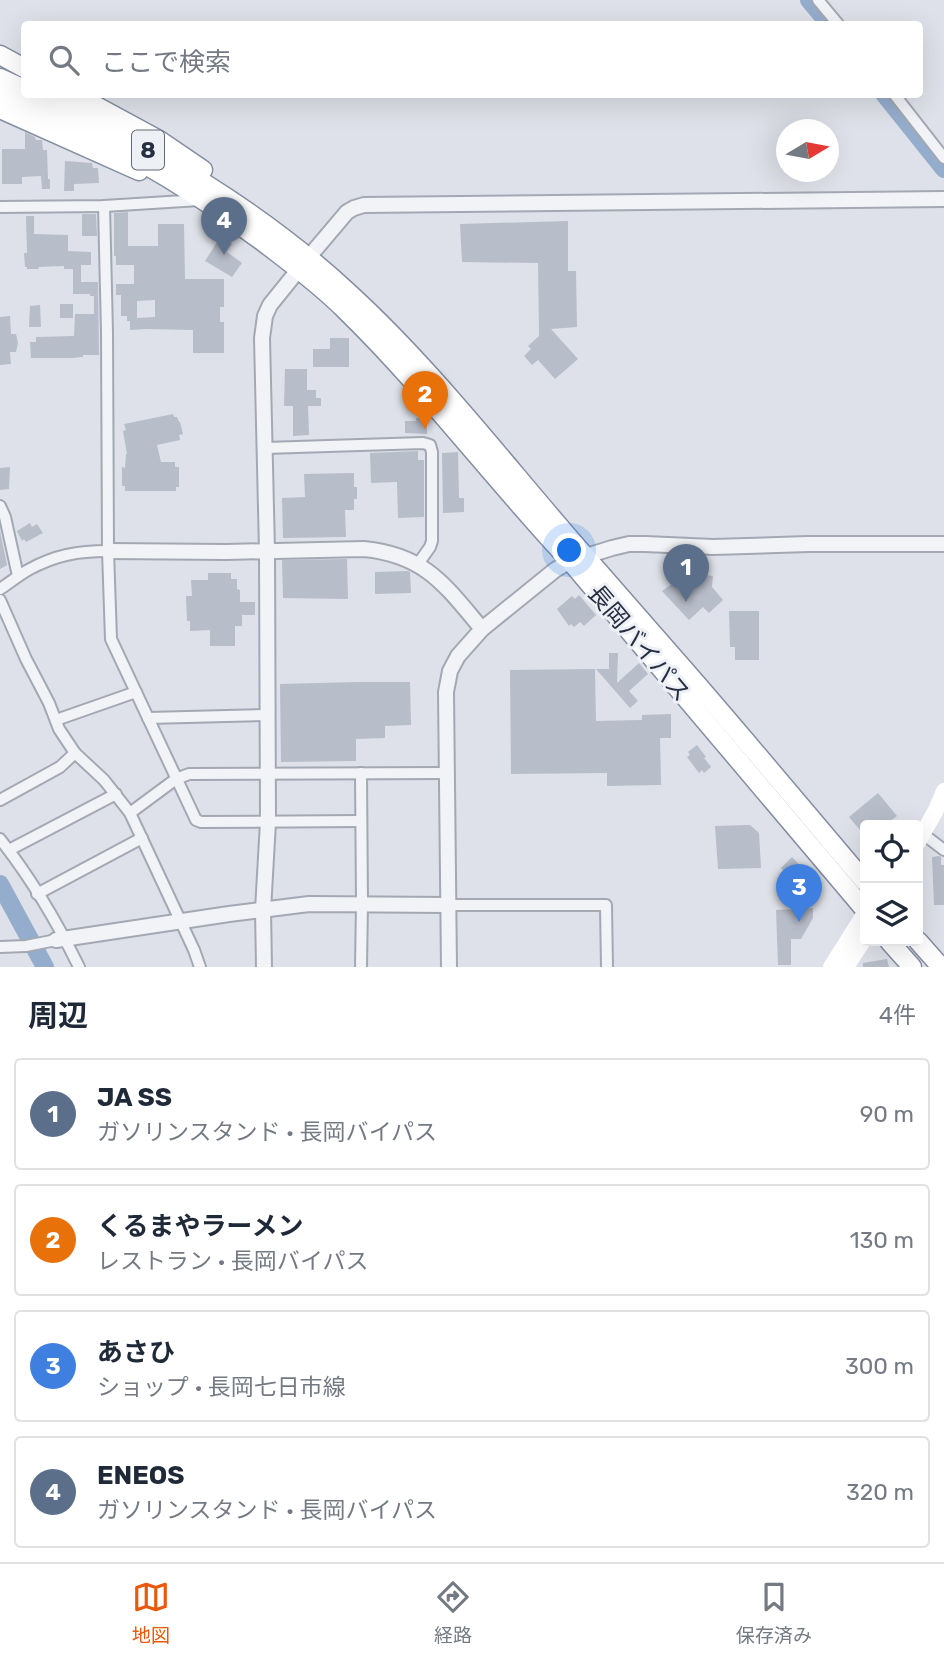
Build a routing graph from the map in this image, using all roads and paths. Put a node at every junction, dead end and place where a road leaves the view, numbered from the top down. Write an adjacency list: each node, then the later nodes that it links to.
1 (818, 0): 2 (street)
2 (836, 21)
3 (0, 55): 4 (highway)
4 (21, 66)
5 (0, 78): 6 (highway)
6 (21, 88)
7 (0, 95): 14 (highway, 長岡バイパス / 8)
8 (45, 98): 17 (highway, 長岡バイパス / 8)
9 (81, 98): 17 (highway)
10 (897, 98): 12 (street)
11 (0, 109): 14 (highway)
12 (944, 158)
13 (944, 199): 18 (street)
14 (203, 200): 15 (street); 18 (highway, 長岡バイパス / 8)
15 (104, 206): 16 (street); 22 (street)
16 (0, 207)
17 (255, 216): 18 (highway, 長岡バイパス / 8)
18 (304, 264): 19 (street); 24 (highway, 長岡バイパス / 8)
19 (265, 448): 23 (street); 25 (street)
20 (0, 506): 26 (street)
21 (944, 544): 24 (street)
22 (108, 551): 23 (street); 26 (street); 30 (street)
23 (267, 551): 25 (street); 31 (street)
24 (578, 559): 29 (street); 51 (highway, 長岡バイパス / 8); 55 (highway, 長岡バイパス / 8)
25 (418, 564): 29 (street)
26 (18, 576): 27 (street)
27 (0, 589)
28 (0, 600): 33 (street)
29 (482, 629): 37 (street)
30 (136, 692): 32 (street); 33 (street)
31 (267, 715): 32 (street); 35 (street)
32 (148, 718): 38 (street)
33 (56, 720): 34 (street)
34 (75, 752): 40 (street); 41 (street)
35 (267, 773): 36 (street); 38 (street); 44 (street)
36 (361, 773): 37 (street); 43 (street)
37 (447, 773): 54 (street)
38 (176, 779): 42 (street); 44 (street)
39 (944, 791): 45 (main road)
40 (116, 794): 42 (street); 49 (street)
41 (0, 800)
42 (130, 813): 46 (street)
43 (361, 821): 44 (street); 53 (street)
44 (268, 822): 56 (street)
45 (923, 832)
46 (142, 838): 52 (street); 58 (street)
47 (0, 839): 49 (street)
48 (923, 840): 50 (street)
49 (9, 850): 52 (street)
50 (944, 850)
51 (860, 876)
52 (37, 894): 59 (street)
53 (362, 904): 54 (street); 56 (street); 67 (street)
54 (448, 905): 68 (street); 69 (street)
55 (860, 905)
56 (263, 910): 58 (street); 66 (street)
57 (860, 919): 70 (main road)
58 (180, 921): 59 (street); 65 (street)
59 (61, 940): 63 (street); 64 (street)
60 (860, 946): 71 (main road)
61 (893, 946): 72 (highway)
62 (922, 946): 73 (highway)
63 (0, 947)
64 (79, 967)
65 (200, 967)
66 (264, 967)
67 (361, 967)
68 (449, 967)
69 (607, 967)
70 (831, 967)
71 (846, 967)
72 (912, 967)
73 (941, 967)

